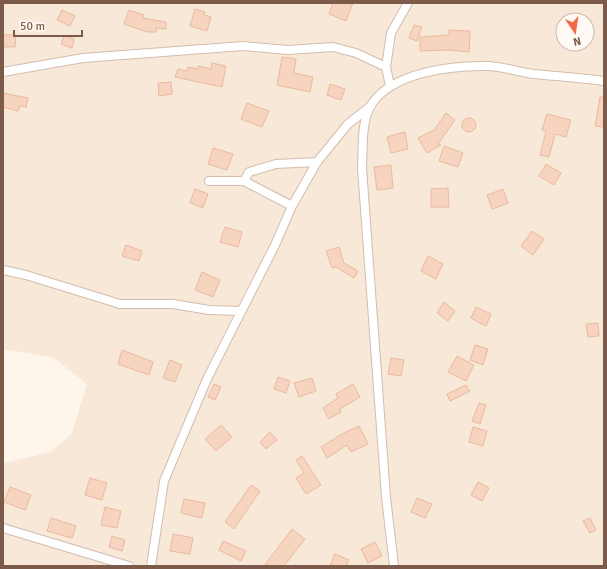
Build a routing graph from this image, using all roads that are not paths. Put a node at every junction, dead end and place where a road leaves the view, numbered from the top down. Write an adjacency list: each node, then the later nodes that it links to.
1 (408, 3): 2 (street)
2 (386, 67): 3 (street); 5 (street)
3 (3, 72)
4 (604, 81): 5 (street)
5 (390, 86): 6 (street)
6 (371, 105): 7 (street); 16 (street)
7 (317, 162): 9 (street); 10 (street)
8 (209, 181): 9 (street)
9 (244, 182): 10 (street)
10 (292, 206): 12 (street)
11 (3, 270): 12 (street)
12 (240, 311): 15 (street)
13 (3, 528): 14 (street)
14 (129, 566)
15 (151, 566)
16 (394, 566)

